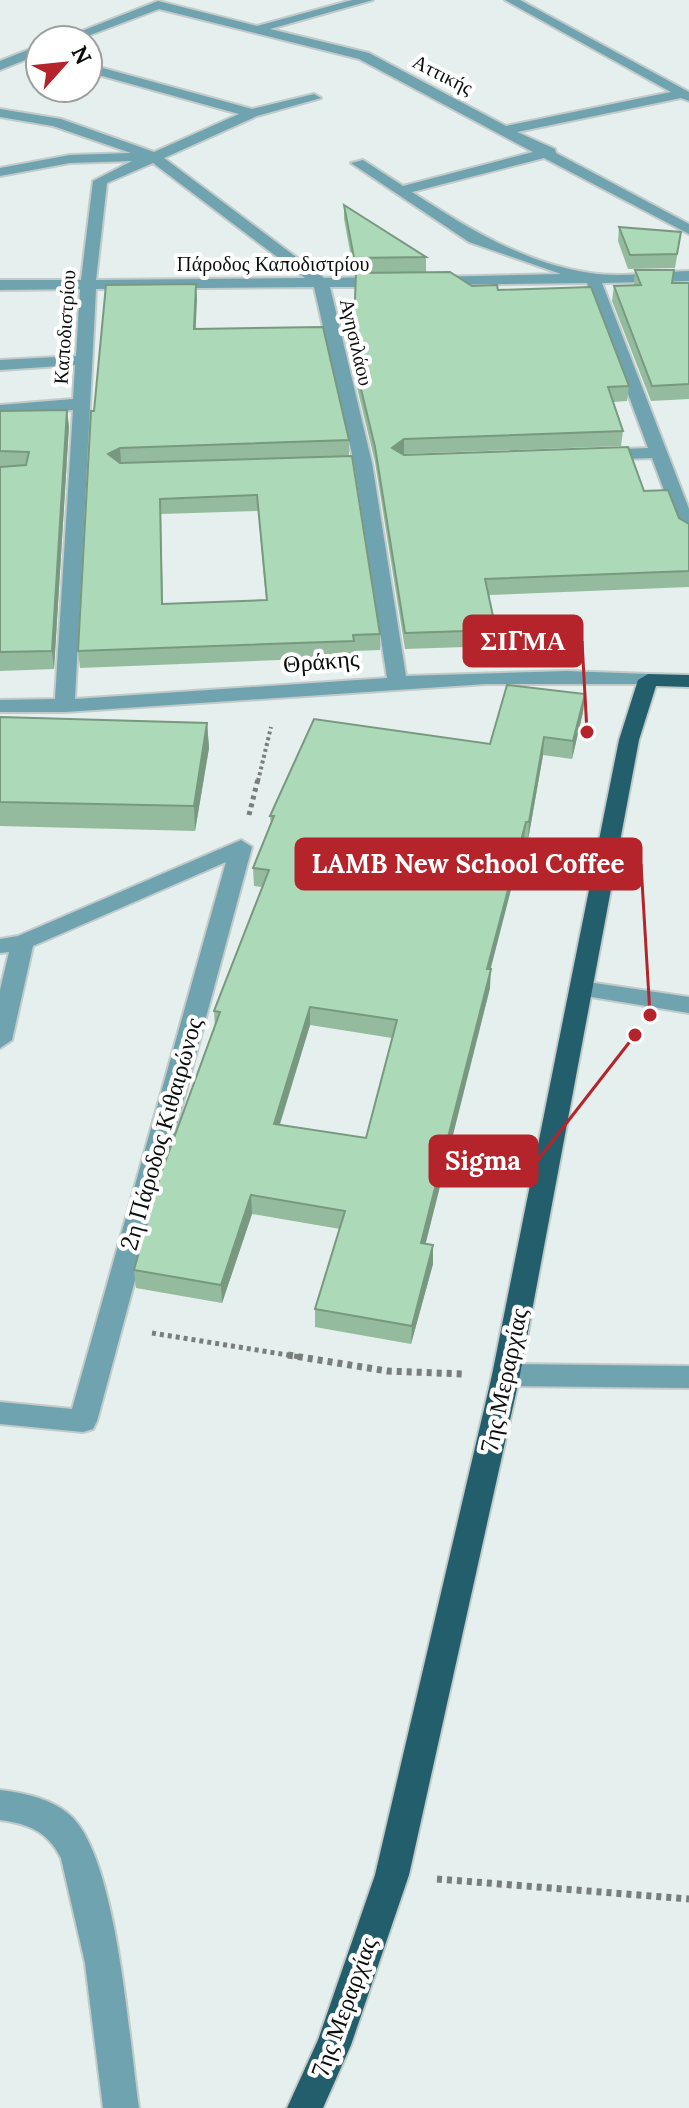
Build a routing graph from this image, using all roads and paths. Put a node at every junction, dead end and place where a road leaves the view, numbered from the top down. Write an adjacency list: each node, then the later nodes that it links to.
1 (367, 0): 5 (street)
2 (511, 0): 9 (street)
3 (157, 3): 4 (street); 5 (street, Αττικής)
4 (104, 24)
5 (259, 28): 13 (street, Αττικής)
6 (24, 57): 7 (street)
7 (0, 66)
8 (104, 72): 12 (street)
9 (686, 96): 13 (street)
10 (314, 98): 12 (street, Καποδιστρίου)
11 (0, 113): 15 (street, Αγησιλάου)
12 (252, 113): 15 (street, Καποδιστρίου)
13 (508, 130): 14 (street, Αττικής)
14 (550, 152): 18 (street); 19 (street, Αττικής)
15 (153, 156): 17 (street); 22 (street, Αγησιλάου); 24 (street, Καποδιστρίου)
16 (358, 163): 18 (street)
17 (0, 172)
18 (400, 191): 21 (street)
19 (689, 230)
20 (689, 276): 21 (street)
21 (593, 279): 22 (street, Πάροδος Καποδιστρίου); 29 (street)
22 (321, 283): 24 (street, Πάροδος Καποδιστρίου); 33 (street, Αγησιλάου)
23 (0, 285): 24 (street, Πάροδος Καποδιστρίου)
24 (88, 286): 25 (street, Καποδιστρίου)
25 (85, 360): 26 (street); 27 (street, Καποδιστρίου)
26 (0, 365)
27 (80, 404): 28 (street); 37 (street, Καποδιστρίου)
28 (0, 410)
29 (661, 453): 30 (street); 31 (street)
30 (585, 456)
31 (689, 533)
32 (648, 680): 33 (street, Θράκης); 34 (main road); 40 (main road, 7ης Μεραρχίας)
33 (397, 681): 35 (street, Θράκης)
34 (689, 681)
35 (280, 691): 37 (street, Θράκης); 38 (path)
36 (0, 706): 37 (street, Θράκης)
37 (65, 706)
38 (241, 847): 39 (street); 43 (street, 2η Πάροδος Κιθαιρώνος)
39 (11, 944): 42 (street)
40 (581, 989): 41 (street); 44 (main road, 7ης Μεραρχίας)
41 (689, 1005)
42 (0, 1040)
43 (108, 1326): 44 (path); 46 (street, 2η Πάροδος Κιθαιρώνος)
44 (506, 1375): 45 (street); 48 (main road, 7ης Μεραρχίας)
45 (689, 1377)
46 (0, 1413)
47 (0, 1805): 50 (street)
48 (392, 1875): 49 (path); 51 (main road, 7ης Μεραρχίας)
49 (689, 1899)
50 (121, 2108)
51 (305, 2108)

